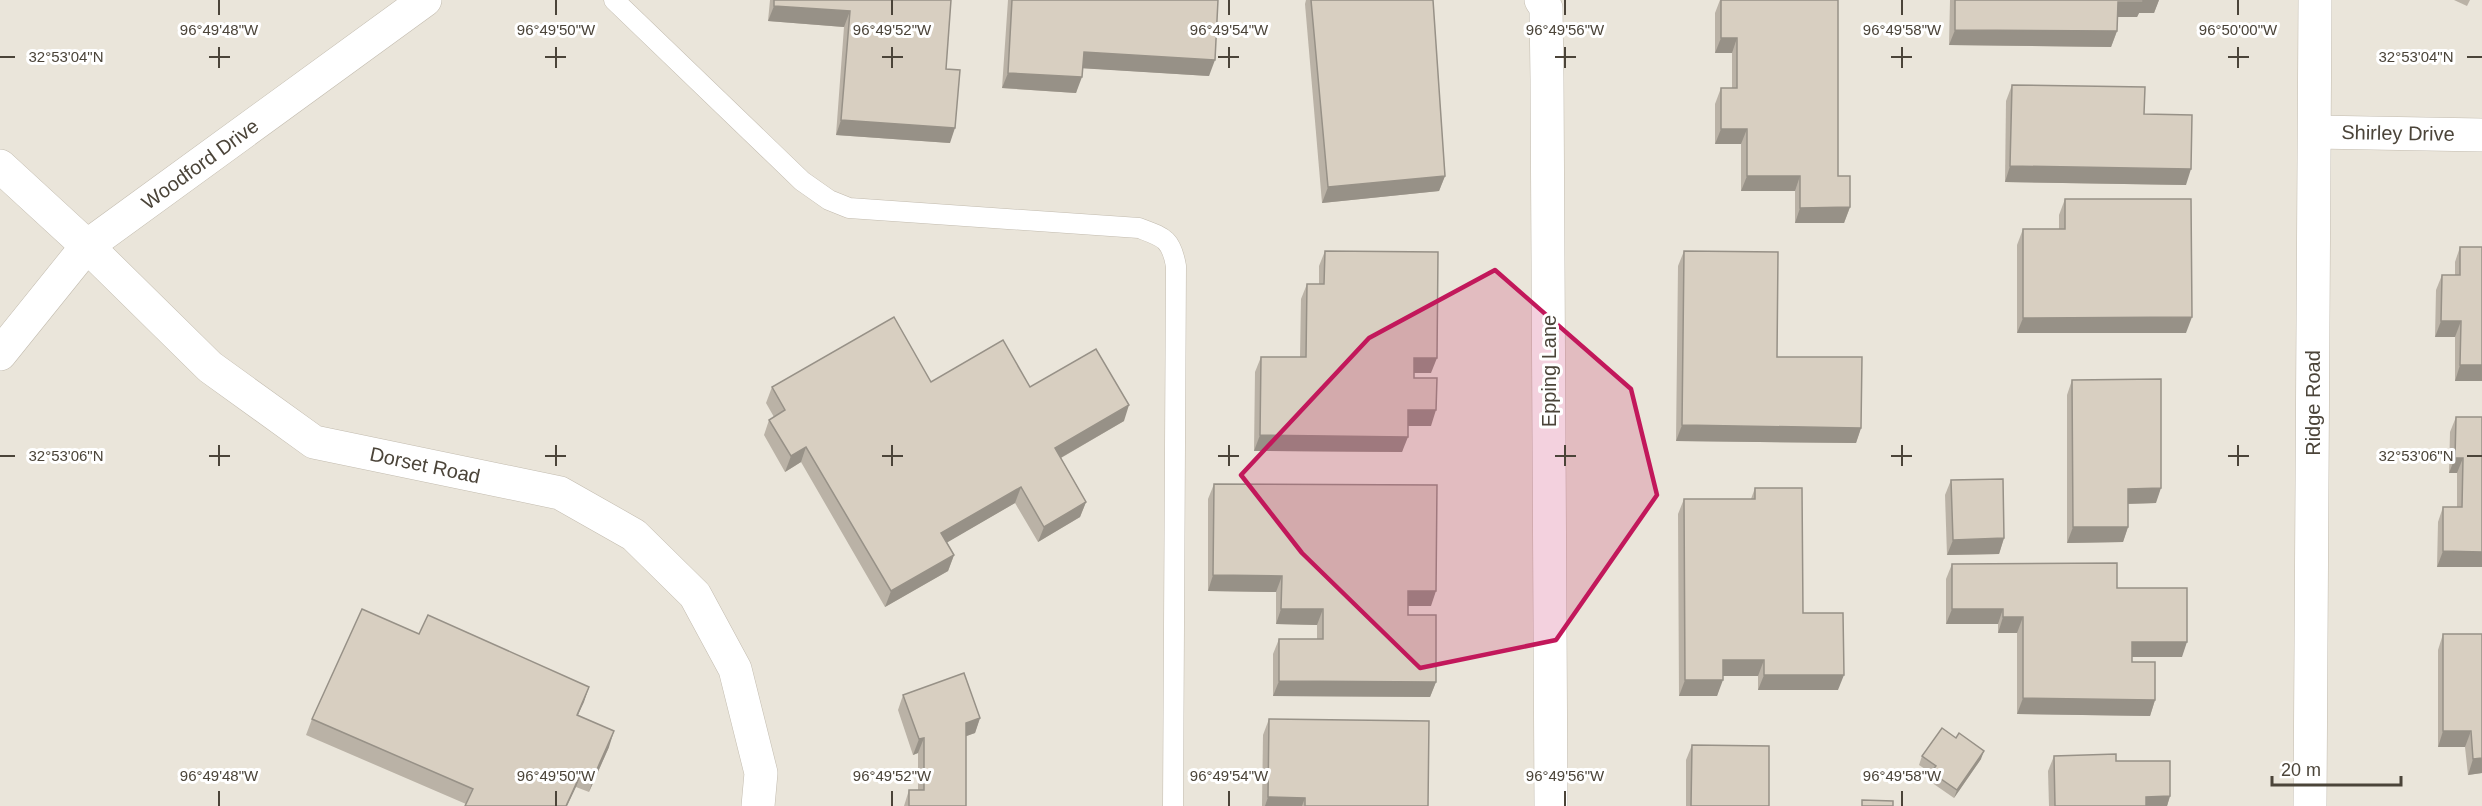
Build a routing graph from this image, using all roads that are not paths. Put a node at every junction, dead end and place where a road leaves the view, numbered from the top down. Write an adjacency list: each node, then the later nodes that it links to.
1 (425, 0): 8 (street, Woodford Drive)
2 (614, 0): 11 (lane)
3 (1541, 0): 12 (street, Epping Lane)
4 (2315, 0): 5 (street, Ridge Road)
5 (2315, 132): 6 (street, Shirley Drive); 13 (street, Ridge Road)
6 (2482, 135)
7 (0, 166): 8 (street, Dorset Road)
8 (87, 246): 9 (street, Woodford Drive); 10 (street, Dorset Road)
9 (0, 354)
10 (758, 806)
11 (1173, 806)
12 (1551, 806)
13 (2310, 806)

